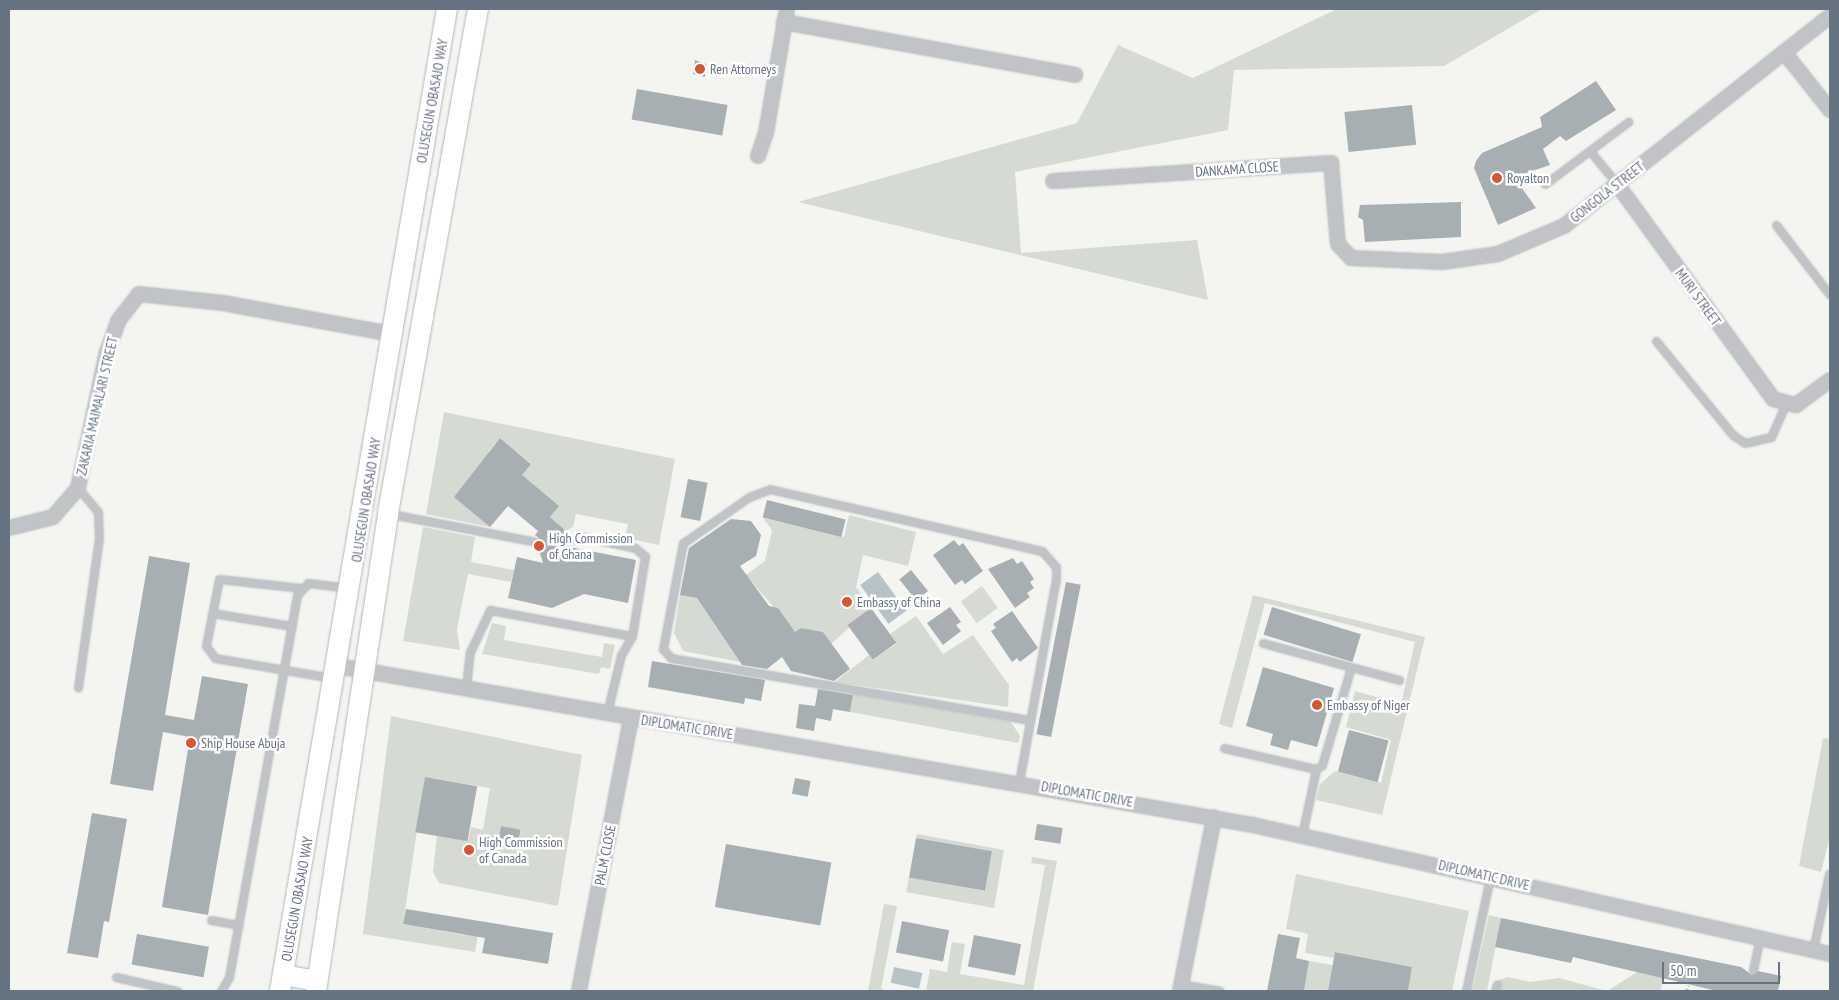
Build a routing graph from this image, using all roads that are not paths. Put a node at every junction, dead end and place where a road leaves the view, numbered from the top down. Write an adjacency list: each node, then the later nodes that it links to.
1 (447, 9): 17 (main road, OLUSEGUN OBASAJO WAY)
2 (478, 9): 22 (main road, OLUSEGUN OBASAJO WAY)
3 (786, 15): 6 (street); 10 (street)
4 (1830, 16): 5 (street, GONGOLA STREET)
5 (1784, 52): 7 (street); 13 (street, GONGOLA STREET)
6 (1075, 75)
7 (1830, 110)
8 (1628, 122): 9 (lane)
9 (1590, 151): 12 (lane); 13 (lane)
10 (758, 156)
11 (1053, 181): 15 (street, DANKAMA CLOSE)
12 (1545, 184)
13 (1617, 184): 15 (street, GONGOLA STREET); 20 (street, MURI STREET)
14 (1776, 225): 16 (lane)
15 (1344, 252)
16 (1830, 295)
17 (392, 334): 21 (main road, OLUSEGUN OBASAJO WAY); 23 (street, ZAKARIA MAIMALARI STREET)
18 (1656, 341): 20 (lane)
19 (1830, 380): 20 (street)
20 (1785, 406)
21 (374, 445): 22 (main road); 29 (main road, OLUSEGUN OBASAJO WAY)
22 (399, 451): 24 (main road, OLUSEGUN OBASAJO WAY)
23 (78, 488): 25 (street, ZAKARIA MAIMALARI STREET); 39 (lane)
24 (388, 513): 26 (lane); 36 (main road, OLUSEGUN OBASAJO WAY)
25 (9, 528)
26 (537, 542)
27 (559, 546): 32 (lane)
28 (301, 588): 29 (lane); 30 (lane); 31 (lane)
29 (352, 589): 37 (main road, OLUSEGUN OBASAJO WAY)
30 (212, 613): 31 (lane); 35 (lane)
31 (292, 626): 35 (lane)
32 (632, 636): 40 (lane); 41 (lane)
33 (1263, 643): 34 (lane)
34 (1351, 667): 38 (lane); 45 (lane)
35 (285, 669): 37 (lane); 52 (lane)
36 (364, 671): 37 (street, DIPLOMATIC DRIVE); 40 (street, DIPLOMATIC DRIVE); 59 (main road, OLUSEGUN OBASAJO WAY)
37 (336, 672): 58 (main road, OLUSEGUN OBASAJO WAY)
38 (1399, 680)
39 (78, 688)
40 (466, 688): 41 (street, DIPLOMATIC DRIVE)
41 (607, 714): 42 (street, DIPLOMATIC DRIVE)
42 (631, 718): 46 (street, DIPLOMATIC DRIVE); 63 (street, PALM CLOSE)
43 (1030, 720): 43 (lane); 46 (lane)
44 (1224, 748): 45 (lane)
45 (1316, 769): 48 (lane)
46 (1019, 782): 47 (street, DIPLOMATIC DRIVE)
47 (1214, 817): 48 (street, DIPLOMATIC DRIVE); 60 (street)
48 (1302, 835): 50 (street, DIPLOMATIC DRIVE)
49 (1829, 874): 54 (lane)
50 (1490, 877): 53 (street, DIPLOMATIC DRIVE); 65 (lane)
51 (210, 920): 52 (lane)
52 (239, 925): 62 (lane)
53 (1760, 938): 54 (street, DIPLOMATIC DRIVE); 56 (lane)
54 (1813, 950): 55 (street, DIPLOMATIC DRIVE)
55 (1830, 954)
56 (1753, 970)
57 (116, 977): 61 (lane)
58 (282, 983): 59 (main road)
59 (317, 986)
60 (1180, 988): 64 (lane)
61 (177, 991)
62 (221, 991)
63 (579, 991)
64 (1220, 991)
65 (1466, 991)

